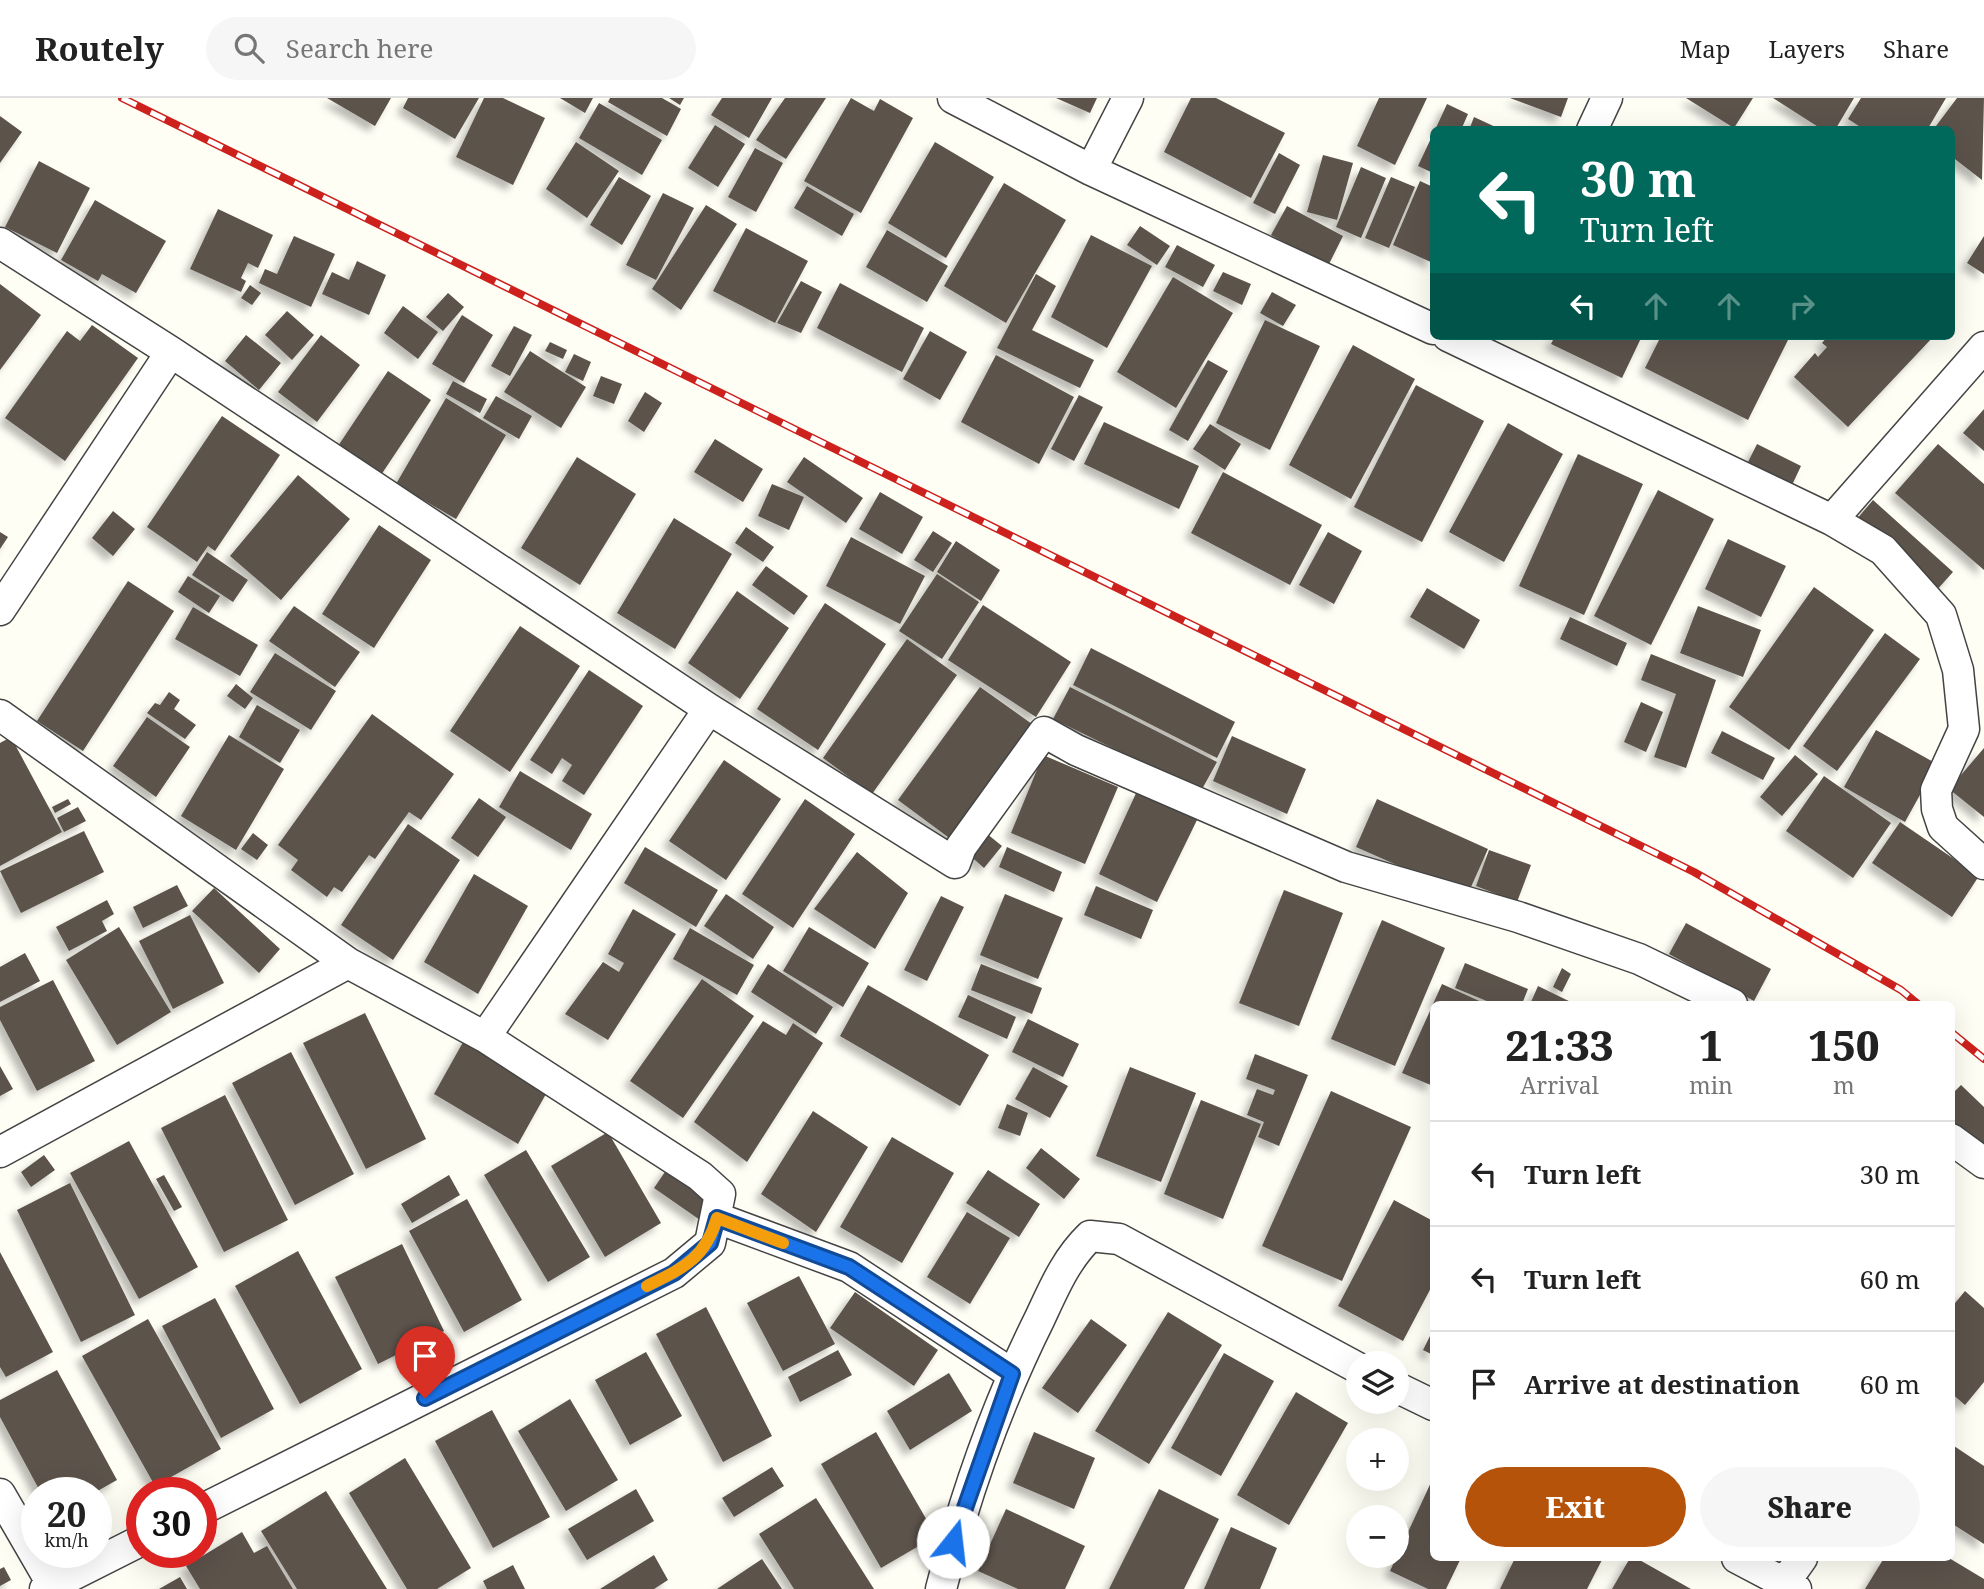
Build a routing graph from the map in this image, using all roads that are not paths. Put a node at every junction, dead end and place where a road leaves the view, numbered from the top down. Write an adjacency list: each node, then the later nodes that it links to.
1 (953, 98): 5 (street)
2 (1128, 98): 5 (street)
3 (1607, 98): 4 (street)
4 (1594, 126)
5 (1091, 170): 7 (street)
6 (0, 243): 11 (street)
7 (1430, 328)
8 (1468, 340): 9 (street)
9 (1488, 344): 12 (street)
10 (1984, 347): 12 (street)
11 (172, 352): 13 (street); 14 (street)
12 (1832, 520): 16 (street)
13 (0, 610)
14 (709, 709): 18 (street); 19 (street)
15 (0, 715): 17 (street)
16 (1984, 863)
17 (348, 963): 19 (street); 21 (street)
18 (1726, 1001)
19 (485, 1037): 23 (street)
20 (1955, 1142): 22 (street)
21 (0, 1152)
22 (1984, 1163)
23 (717, 1218): 25 (street); 29 (street)
24 (1346, 1361): 25 (street)
25 (1012, 1374): 35 (street)
26 (1409, 1393): 27 (street)
27 (1430, 1404)
28 (0, 1494): 34 (street)
29 (217, 1502)
30 (126, 1548): 34 (street)
31 (1743, 1561): 33 (street)
32 (1801, 1561): 33 (street)
33 (1791, 1586)
34 (51, 1588)
35 (941, 1589)

